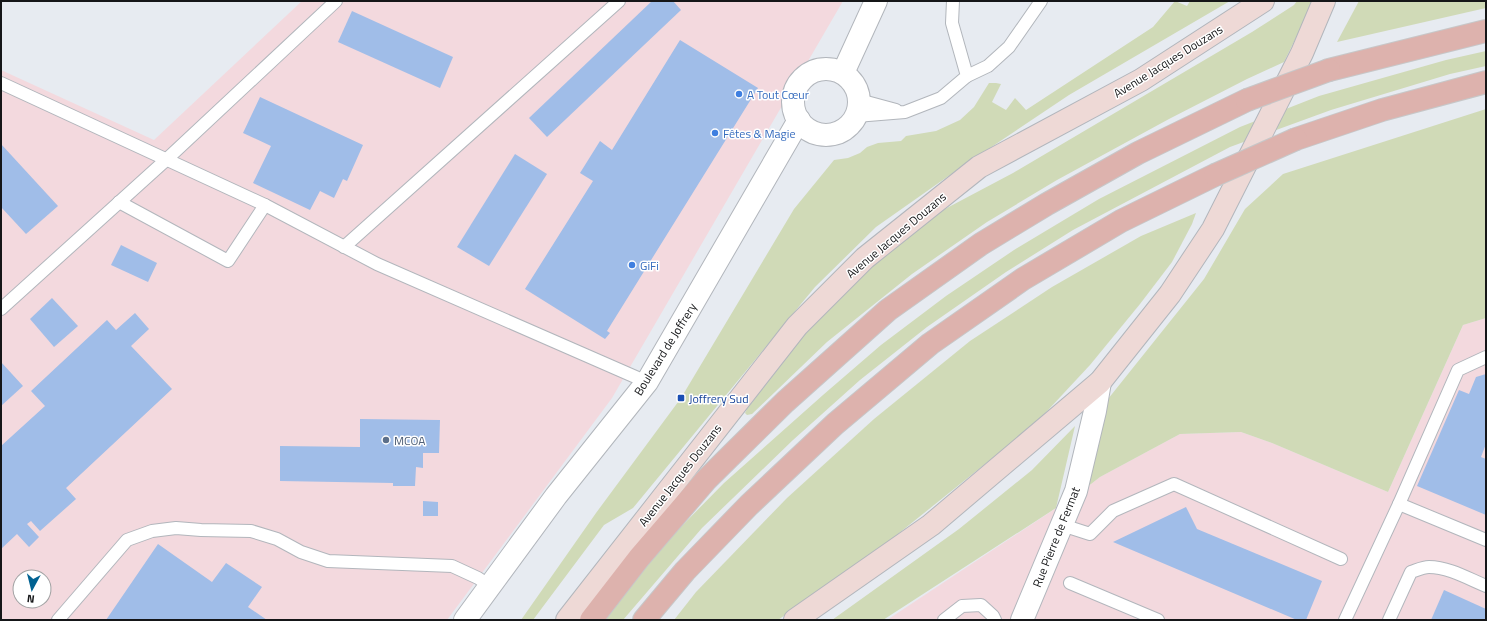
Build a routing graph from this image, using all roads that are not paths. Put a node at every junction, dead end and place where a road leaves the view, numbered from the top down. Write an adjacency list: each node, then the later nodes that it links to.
1 (336, 1): 16 (lane)
2 (619, 1): 19 (lane)
3 (876, 1): 9 (street)
4 (953, 1): 10 (lane)
5 (1041, 1): 10 (lane)
6 (1262, 1): 33 (main road, Avenue Jacques Douzans)
7 (1324, 1): 23 (main road)
8 (1486, 31): 34 (main road, bridge)
9 (843, 74): 13 (street); 15 (street)
10 (967, 76): 14 (lane)
11 (1486, 82): 35 (main road, bridge)
12 (1, 83): 16 (lane)
13 (858, 108): 14 (lane); 14 (lane); 15 (street)
14 (905, 112)
15 (799, 120): 22 (street, Boulevard de Joffrery)
16 (167, 159): 17 (lane); 18 (lane)
17 (119, 202): 18 (lane); 20 (lane)
18 (265, 205): 19 (lane)
19 (344, 247): 22 (lane)
20 (1, 309)
21 (1486, 357): 24 (lane)
22 (647, 382): 29 (street, Boulevard de Joffrery)
23 (1100, 382): 25 (street, Rue Pierre de Fermat); 36 (main road)
24 (1399, 504): 26 (lane); 41 (lane)
25 (1062, 525): 27 (lane); 39 (street, Rue Pierre de Fermat)
26 (1486, 540)
27 (1341, 559)
28 (1070, 583): 40 (lane)
29 (490, 586): 31 (lane); 32 (street, Boulevard de Joffrery)
30 (1486, 586): 42 (lane)
31 (58, 620)
32 (465, 620)
33 (567, 620)
34 (591, 620)
35 (644, 620)
36 (795, 620)
37 (944, 620): 38 (lane)
38 (995, 620)
39 (1022, 620)
40 (1158, 620)
41 (1345, 620)
42 (1390, 620)

